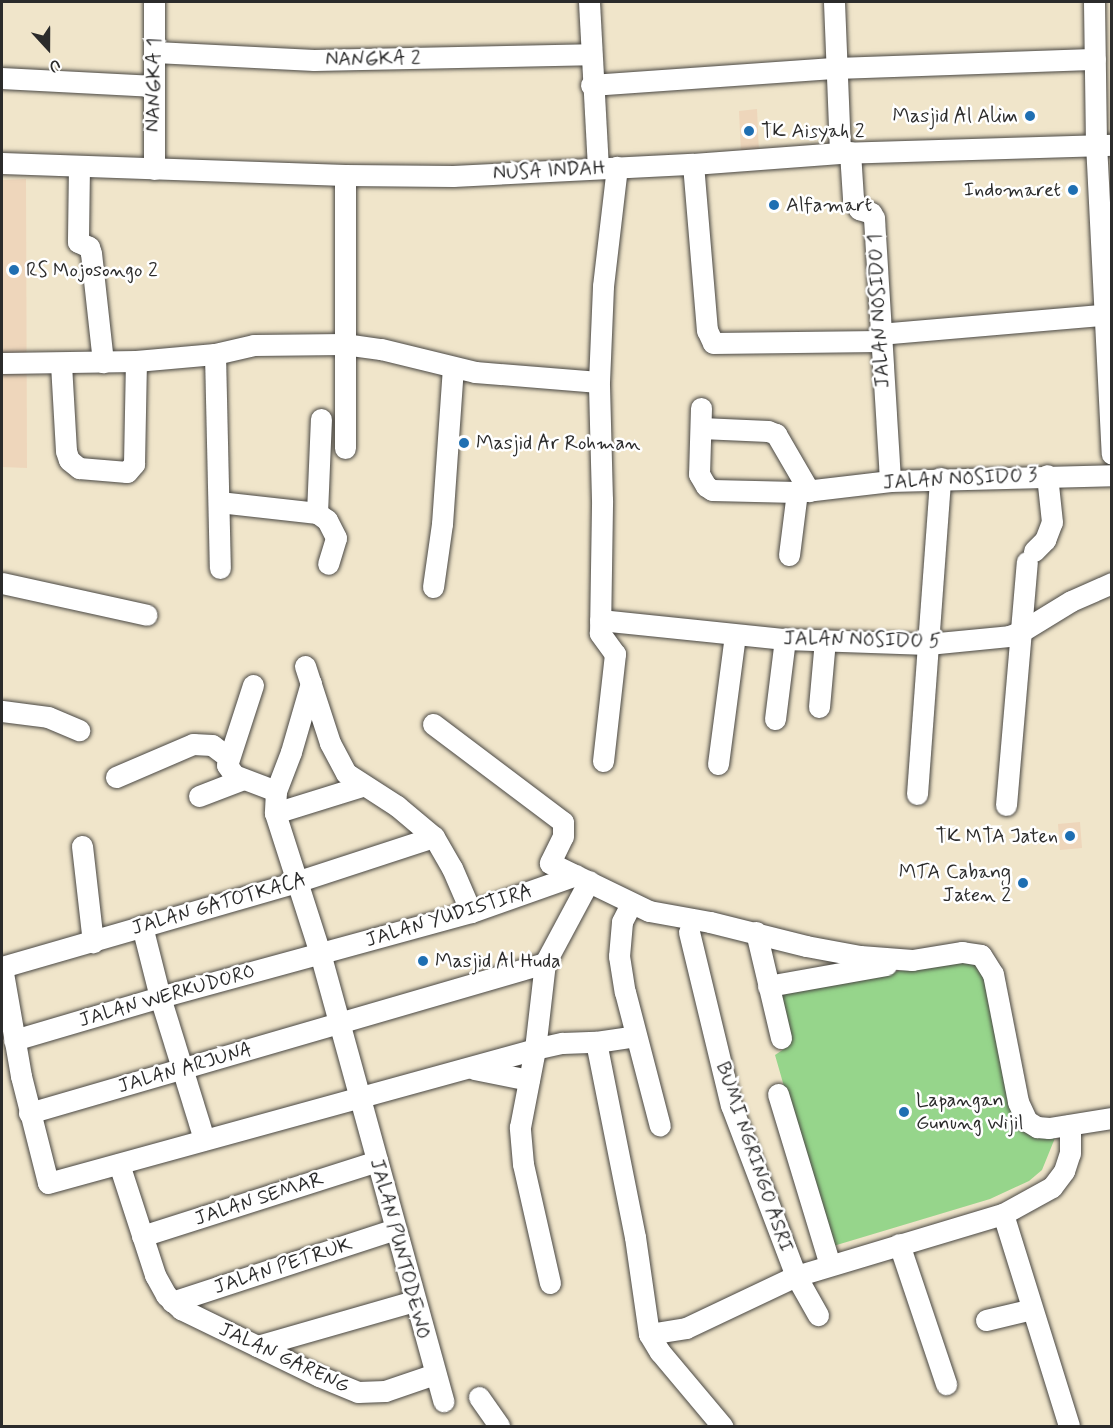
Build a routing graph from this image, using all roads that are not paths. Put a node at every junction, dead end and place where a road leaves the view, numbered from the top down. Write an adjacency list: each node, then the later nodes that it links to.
1 (135, 2): 2 (street)
2 (154, 2): 7 (street, NANGKA 1)
3 (595, 2): 8 (street)
4 (834, 2): 10 (street, JALAN NOSIDO 1)
5 (1094, 2): 6 (street)
6 (1103, 36): 9 (street)
7 (155, 52): 8 (street, NANGKA 2); 13 (street, NANGKA 1)
8 (590, 54): 12 (street)
9 (1095, 59): 10 (street); 14 (street)
10 (836, 68): 12 (street); 15 (street, JALAN NOSIDO 1)
11 (2, 78): 13 (street)
12 (591, 85): 19 (street)
13 (154, 86): 20 (street, NANGKA 1)
14 (1104, 144): 15 (street, NUSA INDAH); 22 (street)
15 (845, 152): 17 (street, NUSA INDAH); 23 (street, JALAN NOSIDO 1)
16 (2, 163): 18 (street, NUSA INDAH)
17 (693, 164): 19 (street, NUSA INDAH); 23 (street)
18 (79, 166): 20 (street, NUSA INDAH); 27 (street)
19 (608, 167): 21 (street, NUSA INDAH); 31 (street)
20 (153, 169): 21 (street, NUSA INDAH)
21 (345, 175): 24 (street)
22 (1108, 314): 23 (street); 34 (street)
23 (879, 338): 38 (street, JALAN NOSIDO 1)
24 (344, 344): 25 (street); 30 (street); 33 (street)
25 (216, 354): 26 (street); 40 (street)
26 (136, 361): 27 (street); 29 (street)
27 (103, 362): 29 (street)
28 (2, 363): 29 (street)
29 (61, 364)
30 (453, 368): 31 (street); 47 (street)
31 (599, 382): 49 (street)
32 (321, 418): 41 (street)
33 (345, 448)
34 (1112, 454)
35 (1112, 475): 36 (street, JALAN NOSIDO 3)
36 (1047, 476): 37 (street, JALAN NOSIDO 3); 50 (street)
37 (940, 478): 38 (street, JALAN NOSIDO 3); 54 (street)
38 (890, 481): 39 (street, JALAN NOSIDO 3)
39 (803, 491): 39 (street, JALAN NOSIDO 3); 42 (street)
40 (219, 502): 41 (street); 44 (street)
41 (317, 513): 43 (street)
42 (789, 555)
43 (328, 564)
44 (220, 568)
45 (1112, 583): 50 (street, JALAN NOSIDO 5)
46 (2, 584): 48 (street)
47 (433, 587)
48 (147, 615)
49 (600, 620): 51 (street, JALAN NOSIDO 5); 62 (street)
50 (1022, 632): 54 (street, JALAN NOSIDO 5); 70 (street)
51 (735, 635): 52 (street, JALAN NOSIDO 5); 63 (street)
52 (785, 639): 53 (street, JALAN NOSIDO 5); 58 (street)
53 (825, 640): 54 (street, JALAN NOSIDO 5); 56 (street)
54 (927, 644): 68 (street)
55 (253, 684): 61 (street)
56 (819, 707)
57 (2, 711): 60 (street)
58 (775, 719)
59 (433, 724): 74 (street)
60 (79, 730)
61 (228, 757): 64 (street); 65 (street)
62 (603, 761)
63 (718, 764)
64 (116, 777)
65 (243, 779): 67 (street); 69 (street)
66 (362, 786): 67 (street); 71 (street); 72 (street)
67 (276, 791): 71 (street)
68 (917, 794)
69 (199, 796)
70 (1006, 805)
71 (275, 813): 76 (street, JALAN PUNTODEWO)
72 (434, 837): 76 (street, JALAN GATOTKACA); 79 (street)
73 (81, 846): 83 (street)
74 (550, 863): 75 (street); 77 (street)
75 (582, 878): 77 (street, JALAN YUDISTIRA); 78 (street); 86 (street)
76 (298, 881): 80 (street, JALAN GATOTKACA); 84 (street, JALAN PUNTODEWO)
77 (533, 891): 79 (street, JALAN YUDISTIRA)
78 (631, 904): 81 (street); 91 (street)
79 (471, 912): 84 (street, JALAN YUDISTIRA)
80 (141, 926): 83 (street, JALAN GATOTKACA); 89 (street)
81 (756, 932): 85 (street); 88 (street)
82 (688, 933): 114 (street, BUMI NGRINGO ASRI)
83 (93, 942): 87 (street, JALAN GATOTKACA)
84 (320, 953): 89 (street, JALAN WERKUDORO); 90 (street, JALAN PUNTODEWO)
85 (904, 960): 88 (street); 105 (street)
86 (545, 963): 90 (street, JALAN ARJUNA); 95 (street)
87 (2, 967): 93 (street)
88 (768, 986): 92 (street)
89 (160, 997): 93 (street, JALAN WERKUDORO); 97 (street)
90 (340, 1024): 97 (street, JALAN ARJUNA); 101 (street, JALAN PUNTODEWO)
91 (636, 1036): 94 (street); 104 (street)
92 (781, 1038)
93 (14, 1040): 96 (street); 102 (street)
94 (596, 1042): 95 (street); 121 (street)
95 (535, 1049): 98 (street); 99 (street)
96 (2, 1061)
97 (182, 1068): 102 (street, JALAN ARJUNA); 106 (street)
98 (471, 1068): 99 (street); 101 (street)
99 (529, 1080): 115 (street)
100 (778, 1094): 113 (street)
101 (358, 1097): 106 (street); 107 (street, JALAN PUNTODEWO)
102 (29, 1113): 108 (street)
103 (1112, 1118): 105 (street)
104 (660, 1125)
105 (1070, 1125): 109 (street)
106 (204, 1139): 108 (street)
107 (376, 1161): 110 (street, JALAN PUNTODEWO); 111 (street, JALAN SEMAR)
108 (119, 1164): 111 (street)
109 (1003, 1214): 112 (street); 118 (street)
110 (395, 1229): 116 (street, JALAN PUNTODEWO); 117 (street, JALAN PETRUK)
111 (142, 1236): 117 (street)
112 (899, 1244): 113 (street); 124 (street)
113 (830, 1265): 114 (street)
114 (796, 1276): 119 (street, BUMI NGRINGO ASRI); 121 (street)
115 (550, 1283)
116 (414, 1301): 122 (street); 123 (street, JALAN PUNTODEWO)
117 (172, 1302): 122 (street, JALAN GARENG)
118 (1032, 1309): 120 (street); 129 (street)
119 (818, 1314)
120 (986, 1320)
121 (649, 1334): 128 (street)
122 (257, 1346): 123 (street, JALAN GARENG)
123 (435, 1374): 126 (street, JALAN PUNTODEWO)
124 (946, 1384)
125 (479, 1397): 127 (street)
126 (443, 1401)
127 (499, 1426)
128 (722, 1426)
129 (1070, 1426)

